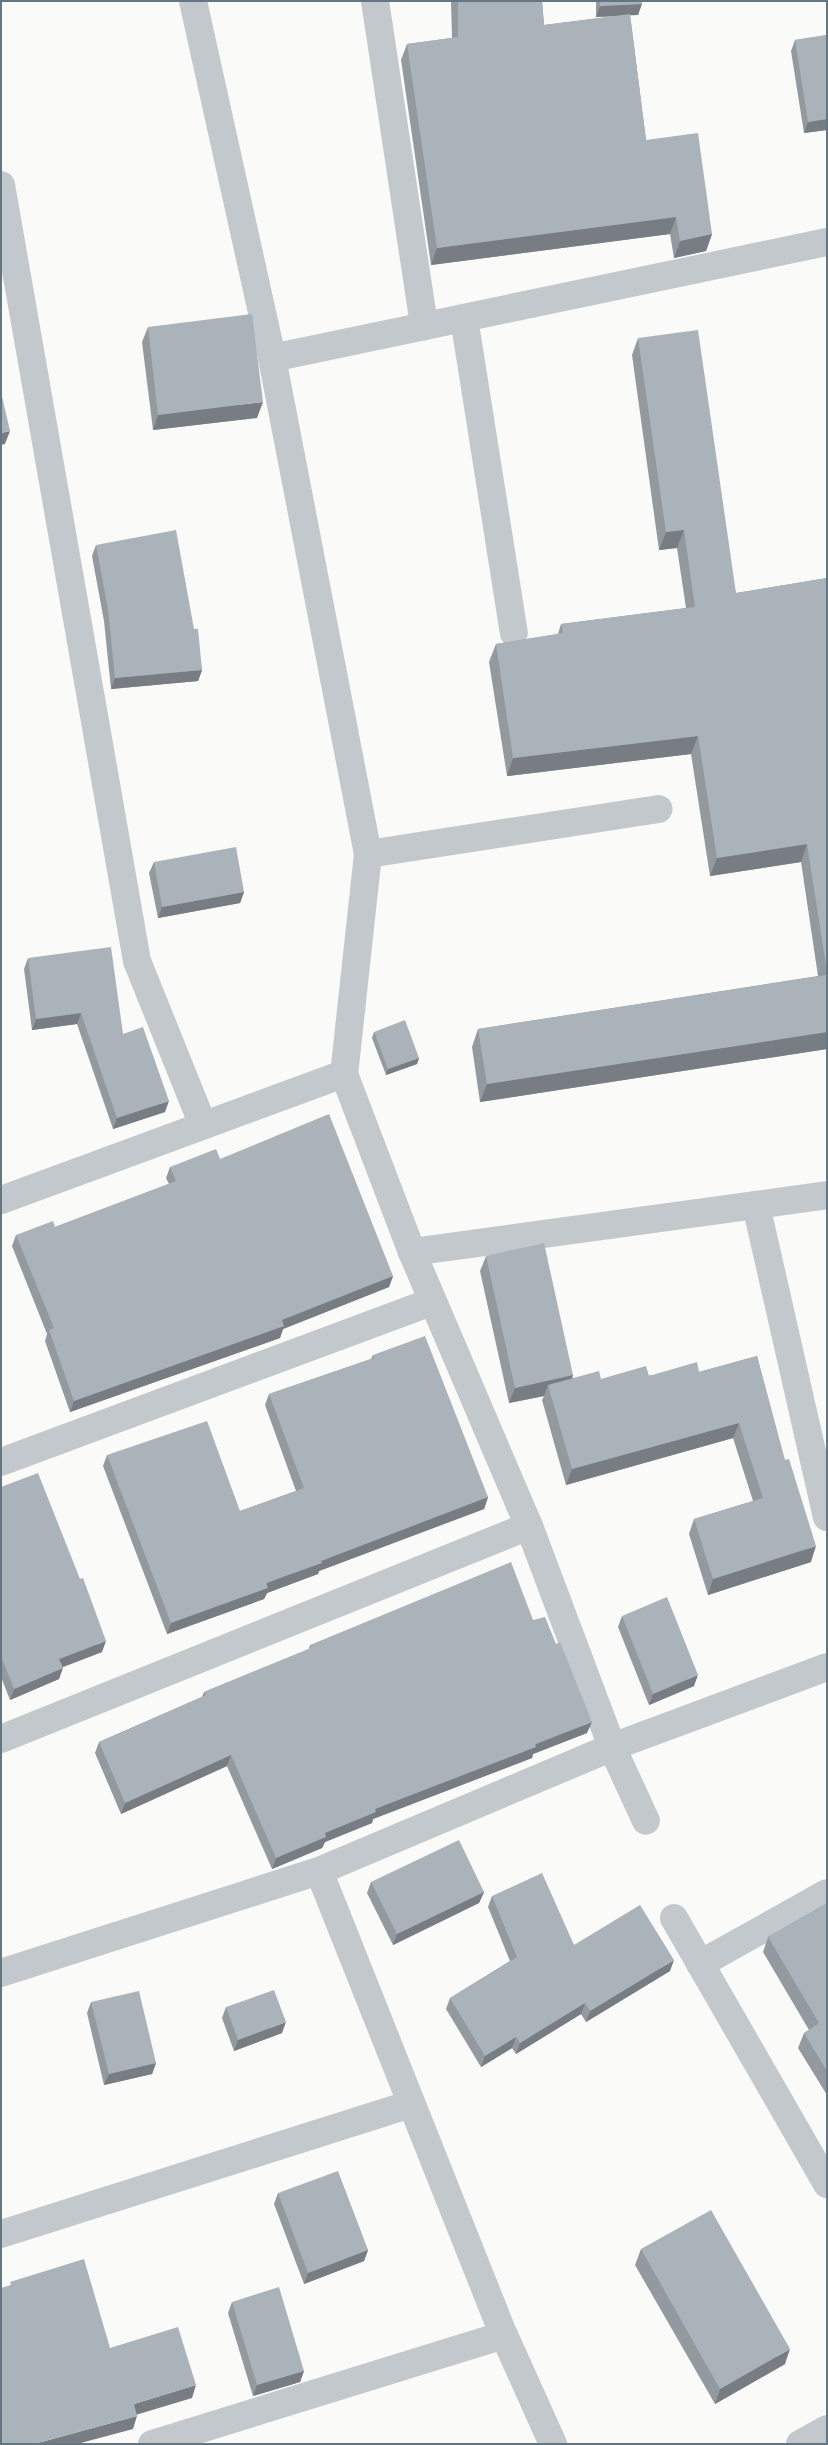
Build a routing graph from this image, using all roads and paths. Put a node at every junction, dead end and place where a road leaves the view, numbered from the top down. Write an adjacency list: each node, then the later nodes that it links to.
1 (193, 1): 7 (street)
2 (375, 1): 6 (street)
3 (1, 185): 12 (street)
4 (827, 242): 5 (street)
5 (464, 318): 6 (street); 8 (street)
6 (424, 326): 7 (street)
7 (272, 358): 10 (street)
8 (514, 634)
9 (660, 809): 10 (street)
10 (368, 854): 11 (street)
11 (344, 1074): 12 (street); 16 (street)
12 (202, 1125): 14 (street)
13 (827, 1196): 15 (street)
14 (1, 1200)
15 (756, 1205): 16 (street); 19 (street)
16 (412, 1252): 17 (street)
17 (432, 1302): 18 (street); 20 (street)
18 (1, 1462)
19 (827, 1517)
20 (530, 1526): 22 (street); 23 (street)
21 (827, 1667): 23 (street)
22 (1, 1739)
23 (612, 1747): 24 (street); 25 (street)
24 (646, 1821)
25 (319, 1872): 29 (street); 30 (street)
26 (827, 1893): 28 (street)
27 (674, 1918): 28 (street)
28 (700, 1964): 31 (street)
29 (1, 1973)
30 (411, 2104): 32 (street); 33 (street)
31 (827, 2184)
32 (1, 2234)
33 (504, 2335): 35 (street); 36 (street)
34 (827, 2428): 37 (street)
35 (152, 2444)
36 (553, 2444)
37 (800, 2444)

